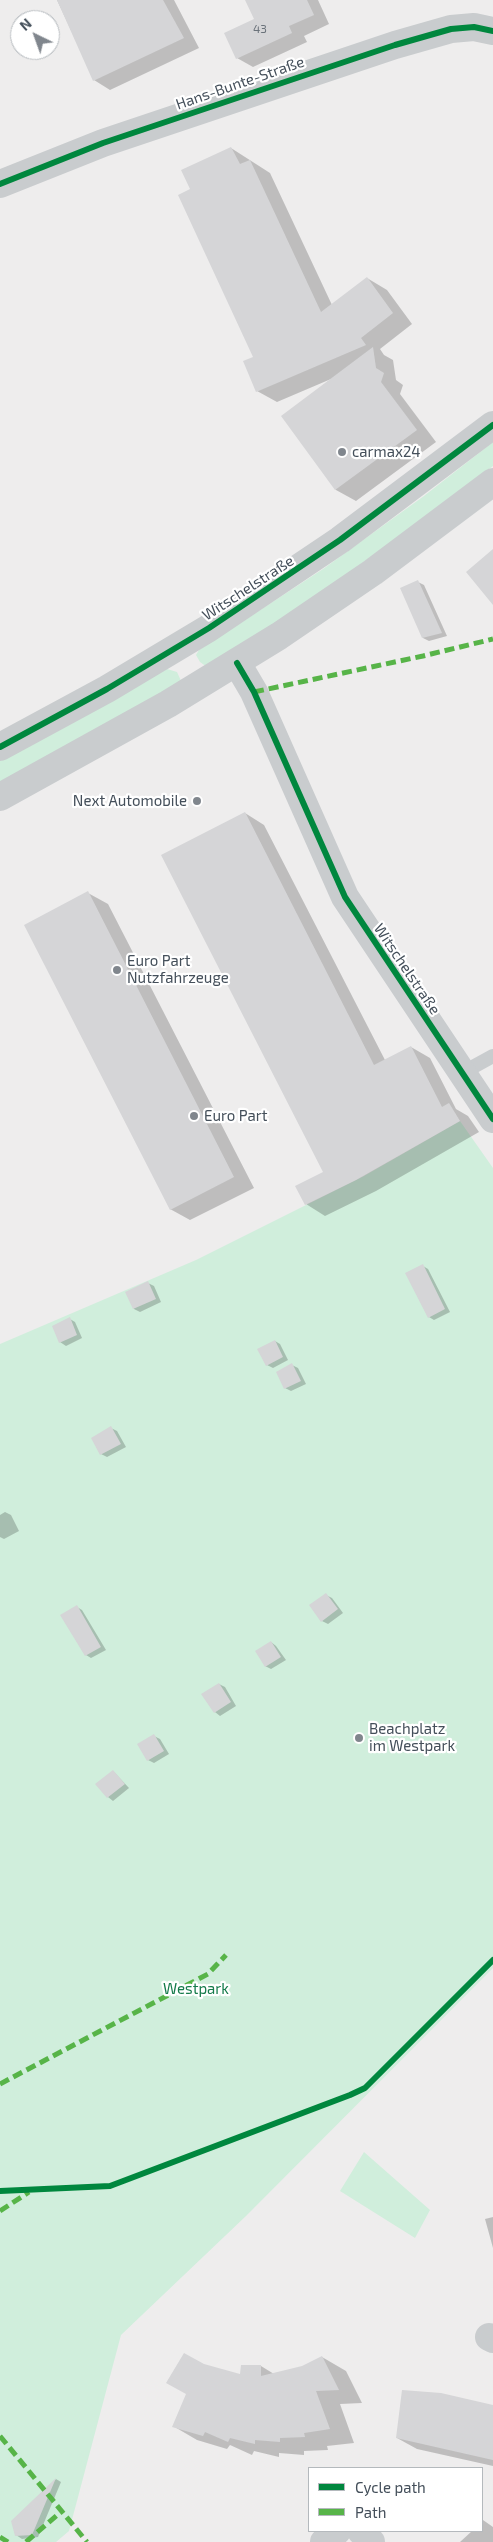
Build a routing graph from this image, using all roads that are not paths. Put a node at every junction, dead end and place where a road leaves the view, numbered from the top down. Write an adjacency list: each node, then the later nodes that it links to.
1 (493, 31): 2 (street, Hans-Bunte-Straße)
2 (0, 184)
3 (493, 425): 6 (street, Witschelstraße)
4 (493, 482): 5 (street)
5 (236, 663): 7 (street); 9 (street, Witschelstraße)
6 (0, 747)
7 (0, 797)
8 (493, 1056): 9 (lane)
9 (462, 1073): 10 (street, Witschelstraße)
10 (493, 1119)
11 (336, 2532): 13 (street)
12 (362, 2532): 14 (street)
13 (324, 2542)
14 (371, 2542)

